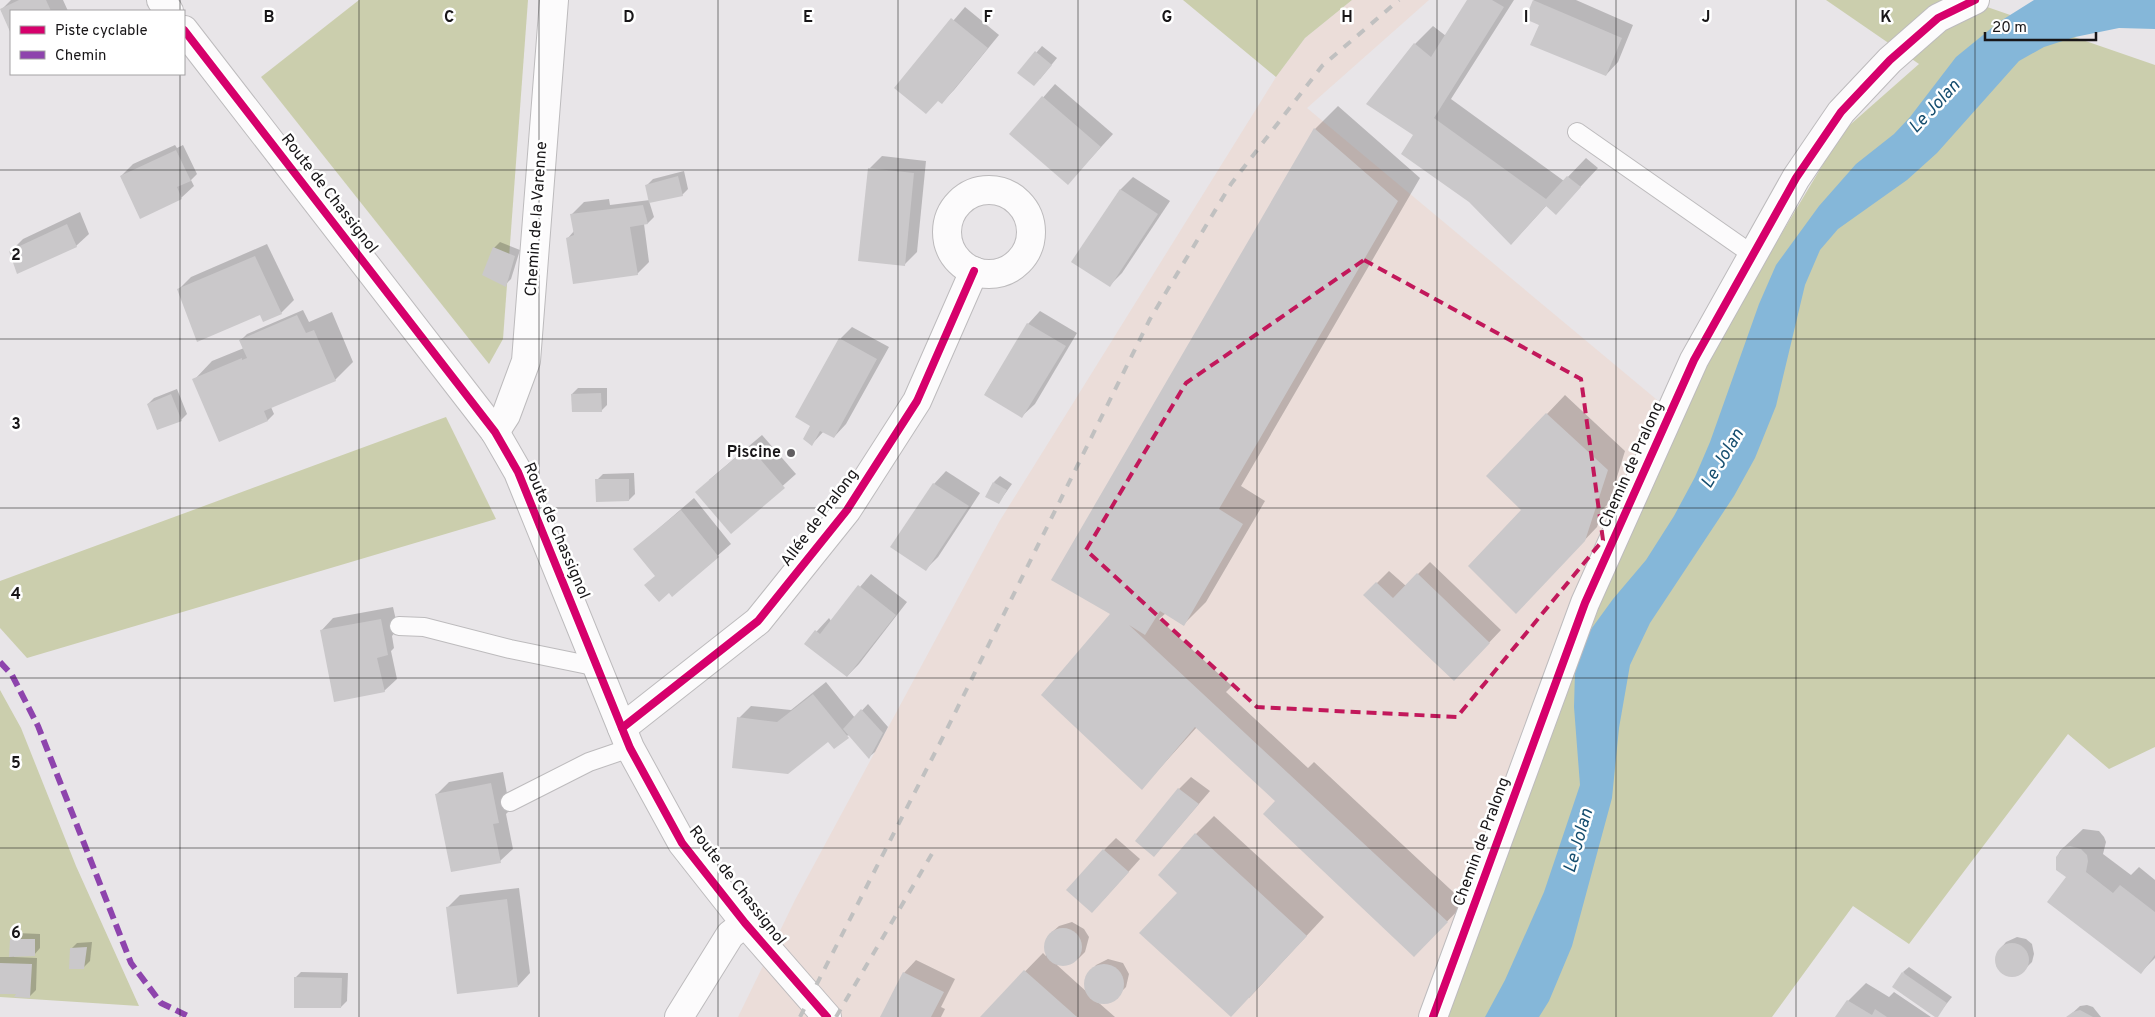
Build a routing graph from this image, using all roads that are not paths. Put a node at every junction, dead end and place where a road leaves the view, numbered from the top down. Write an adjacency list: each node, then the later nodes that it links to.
1 (161, 0): 4 (street)
2 (554, 0): 9 (street, Chemin de la Varenne)
3 (1975, 0): 7 (street, Chemin de Pralong)
4 (169, 10)
5 (185, 31): 9 (street, Route de Chassignol)
6 (1577, 132): 7 (lane)
7 (1753, 255): 17 (street, Chemin de Pralong)
8 (974, 271): 12 (street, Allée de Pralong)
9 (495, 432): 11 (street, Route de Chassignol)
10 (399, 626): 11 (lane)
11 (598, 667): 12 (street, Route de Chassignol)
12 (626, 738): 13 (lane); 14 (street, Route de Chassignol)
13 (510, 802)
14 (744, 923): 15 (street); 16 (street, Route de Chassignol)
15 (679, 1017)
16 (826, 1017)
17 (1433, 1017)

